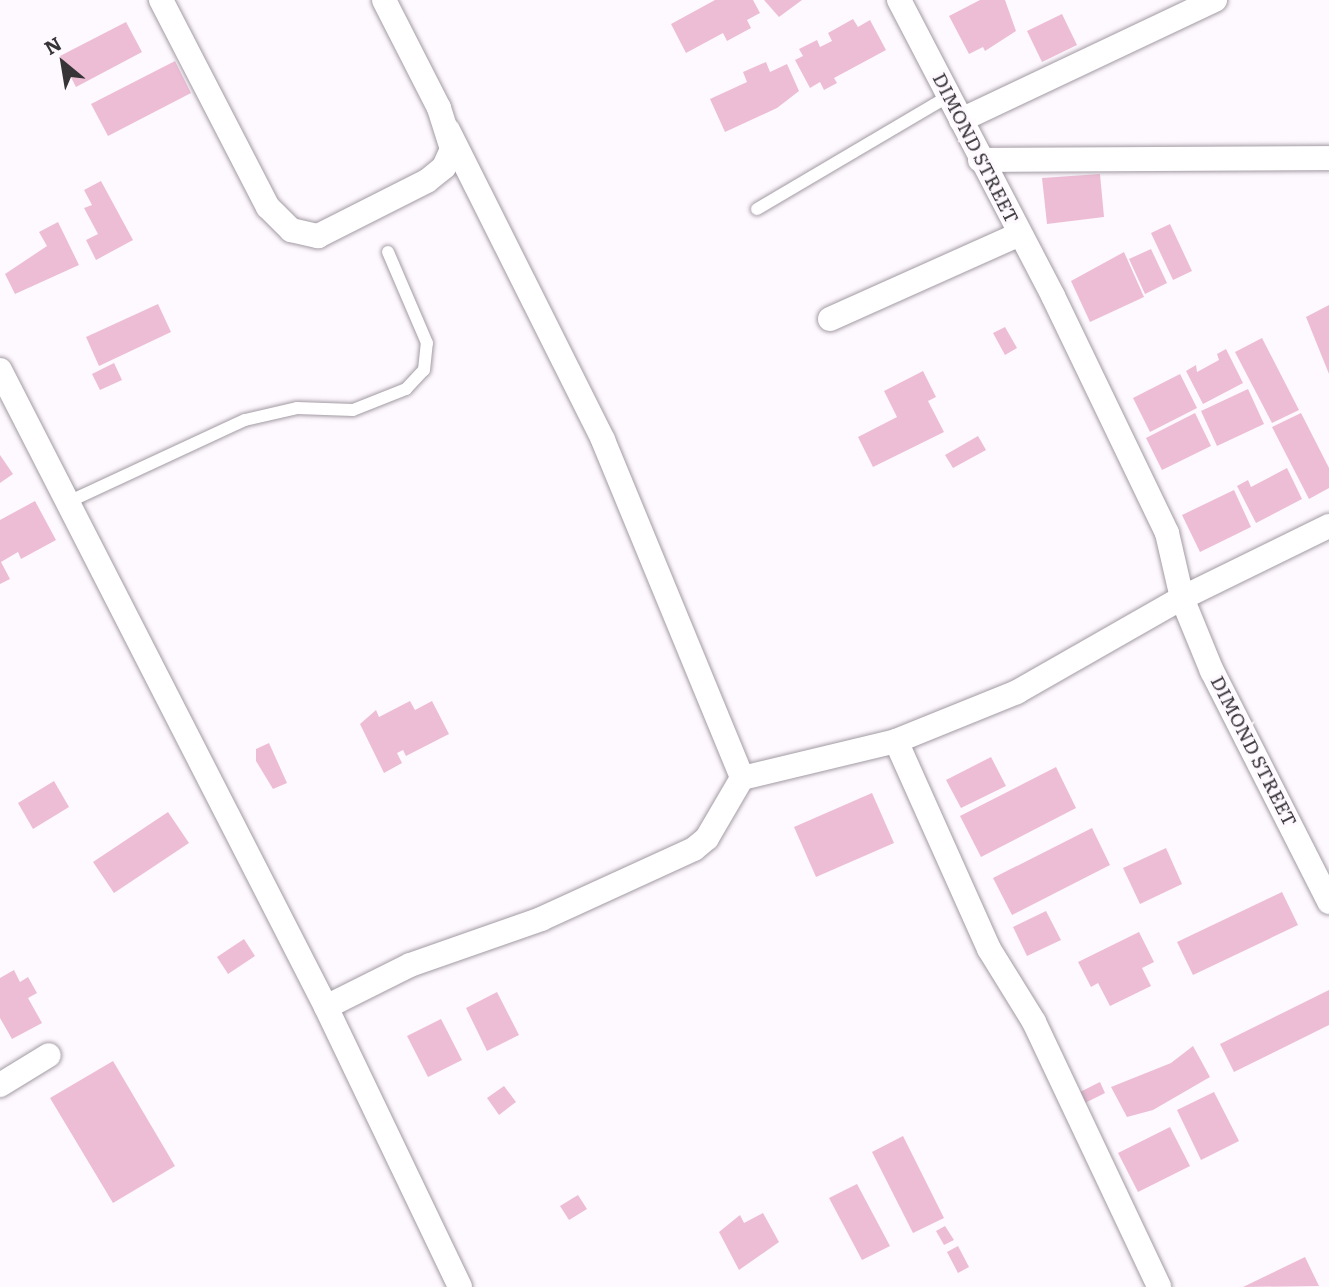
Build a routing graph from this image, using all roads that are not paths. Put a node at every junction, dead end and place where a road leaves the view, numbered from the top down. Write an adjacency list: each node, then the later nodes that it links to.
1 (161, 0): 7 (street)
2 (384, 0): 7 (street)
3 (899, 0): 5 (street, DIMOND STREET)
4 (1215, 0): 6 (street)
5 (949, 96): 6 (street, DIMOND STREET); 10 (lane)
6 (961, 120): 9 (street, DIMOND STREET)
7 (448, 130): 19 (street)
8 (1329, 158): 9 (street)
9 (980, 160): 11 (street, DIMOND STREET)
10 (757, 209)
11 (1020, 234): 13 (street); 17 (street, DIMOND STREET)
12 (388, 252): 15 (lane)
13 (830, 319)
14 (0, 370): 15 (street)
15 (66, 503): 21 (street)
16 (1329, 526): 17 (street)
17 (1182, 598): 18 (street); 20 (street, DIMOND STREET)
18 (895, 741): 19 (street); 25 (street)
19 (742, 778): 21 (street)
20 (1329, 902)
21 (326, 1007): 24 (street)
22 (49, 1055): 23 (street)
23 (0, 1085)
24 (460, 1287)
25 (1158, 1287)

